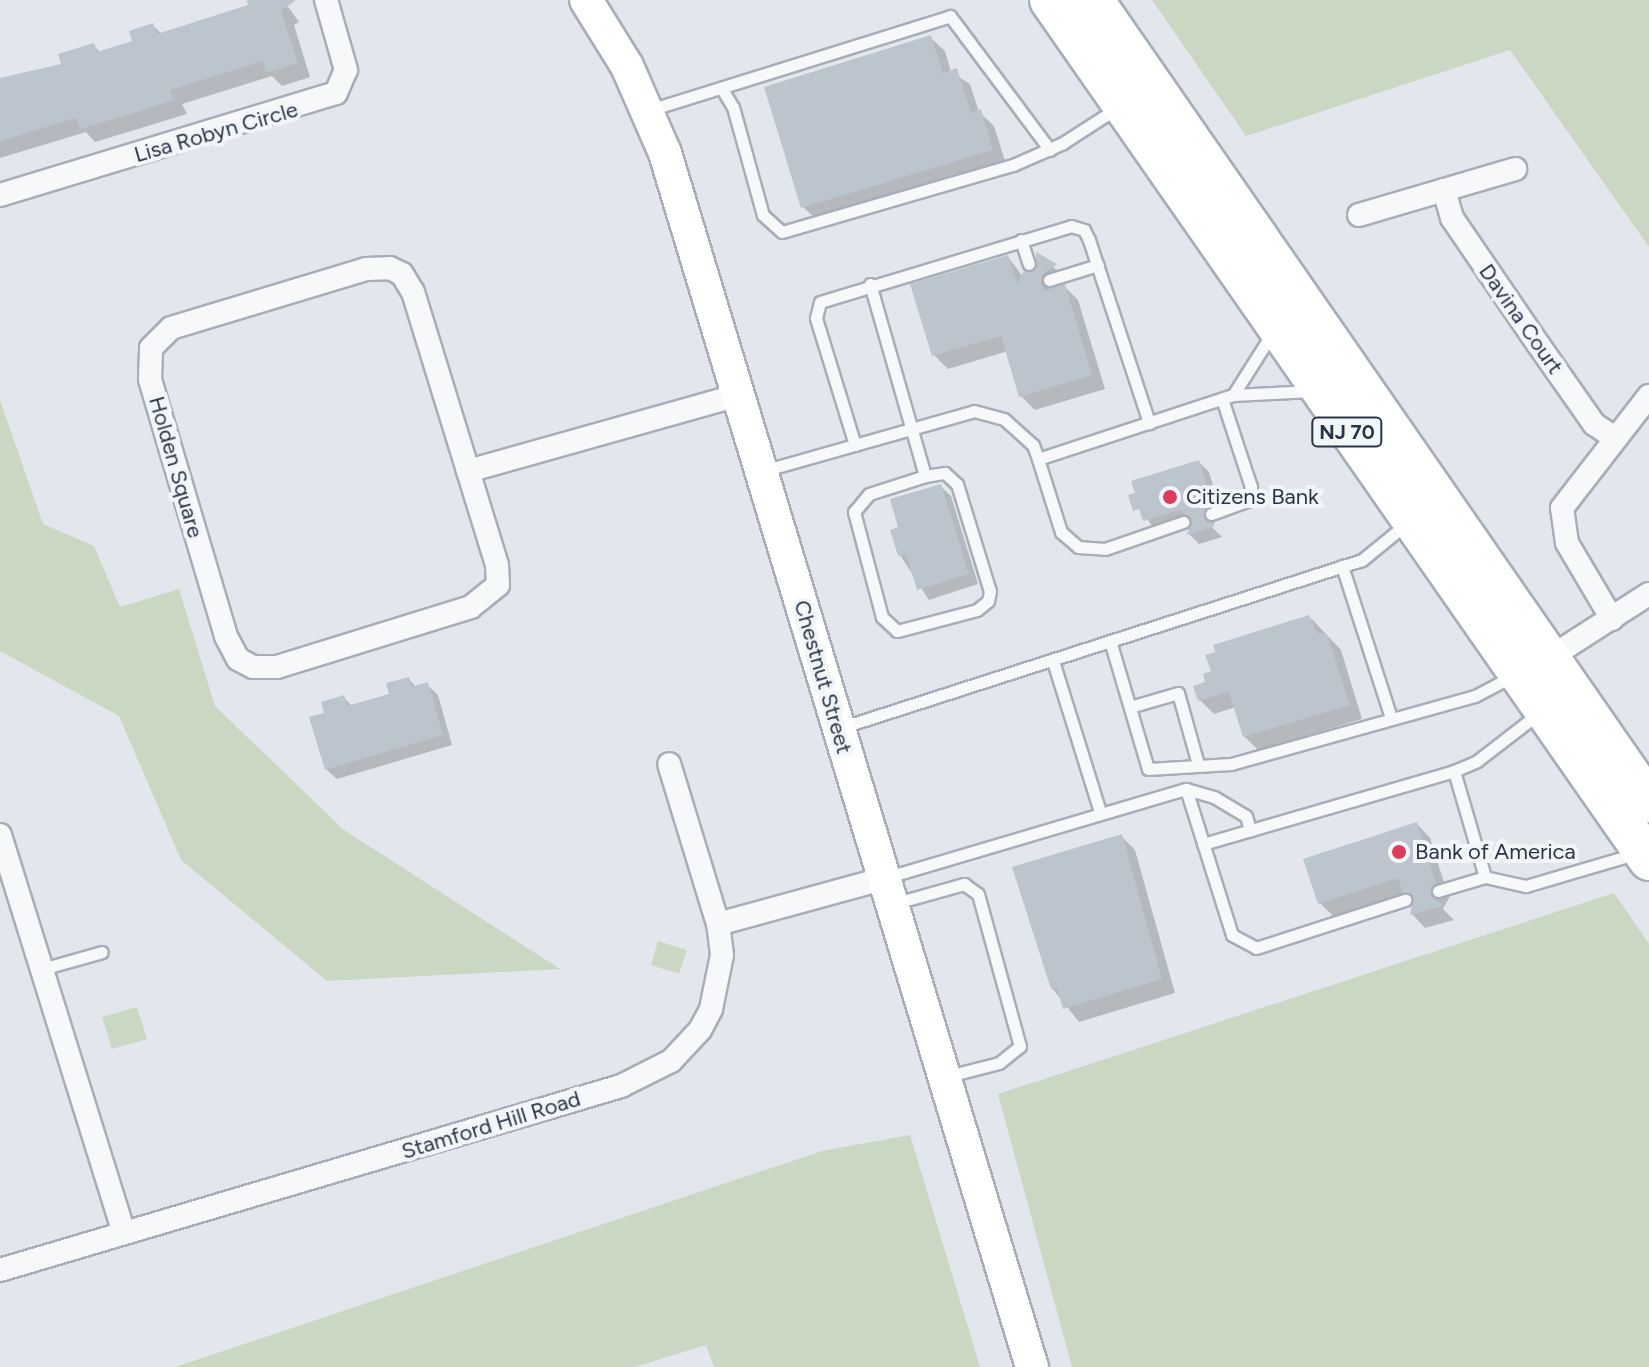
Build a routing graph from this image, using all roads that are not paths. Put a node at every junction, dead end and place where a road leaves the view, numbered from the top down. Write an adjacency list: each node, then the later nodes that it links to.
1 (326, 0): 11 (street, Lisa Robyn Circle)
2 (586, 0): 7 (street, Chestnut Street)
3 (1050, 0): 6 (highway, NJ 70)
4 (1093, 0): 39 (highway, NJ 70)
5 (722, 89): 7 (lane); 8 (lane); 8 (lane)
6 (1122, 105): 8 (lane); 18 (highway, NJ 70)
7 (649, 110): 20 (street, Chestnut Street)
8 (1050, 150)
9 (1515, 169): 10 (street)
10 (1444, 190): 12 (street); 25 (street, Davina Court)
11 (0, 195)
12 (1359, 215)
13 (1021, 240): 14 (lane); 15 (lane); 17 (lane)
14 (1029, 264)
15 (1098, 265): 16 (lane); 23 (lane)
16 (1049, 280)
17 (870, 284): 24 (lane); 26 (lane)
18 (1275, 328): 19 (highway, NJ 70); 22 (lane)
19 (1319, 391): 22 (lane); 33 (highway, NJ 70)
20 (739, 395): 28 (street); 29 (street, Chestnut Street)
21 (1649, 396): 25 (street)
22 (1227, 397): 23 (lane); 31 (lane)
23 (1149, 423): 27 (lane)
24 (911, 425): 26 (lane); 27 (lane); 30 (lane)
25 (1613, 437): 36 (street)
26 (855, 445): 29 (lane)
27 (1038, 459): 32 (lane)
28 (468, 471): 28 (street, Holden Square)
29 (763, 471): 43 (street, Chestnut Street)
30 (925, 476): 30 (lane)
31 (1211, 514)
32 (1183, 522)
33 (1409, 522): 34 (lane); 39 (highway, NJ 70)
34 (1342, 566): 37 (lane); 42 (lane)
35 (1649, 594): 36 (street)
36 (1612, 619): 39 (street)
37 (1111, 644): 38 (lane); 40 (lane)
38 (1053, 661): 43 (lane); 49 (lane)
39 (1532, 667): 41 (highway, NJ 70); 42 (lane); 48 (highway, NJ 70)
40 (1130, 707): 45 (lane); 45 (lane)
41 (1543, 710): 46 (lane); 53 (highway, NJ 70)
42 (1391, 718): 45 (lane)
43 (838, 728): 55 (street, Chestnut Street)
44 (669, 764): 58 (street, Stamford Hill Road)
45 (1198, 764)
46 (1454, 771): 50 (lane); 54 (lane)
47 (1186, 789): 49 (lane); 50 (lane); 52 (lane)
48 (1649, 802)
49 (1100, 812): 55 (lane)
50 (1250, 830): 52 (lane)
51 (0, 835): 60 (street)
52 (1203, 844): 57 (lane)
53 (1646, 856): 54 (lane)
54 (1485, 877): 56 (lane)
55 (887, 891): 58 (street); 61 (street, Chestnut Street); 61 (lane)
56 (1438, 891)
57 (1405, 900)
58 (718, 924): 62 (street, Stamford Hill Road)
59 (102, 952): 60 (lane)
60 (42, 969): 62 (street)
61 (944, 1077): 64 (street, Chestnut Street)
62 (124, 1233): 63 (street, Stamford Hill Road)
63 (0, 1270)
64 (1032, 1367)

